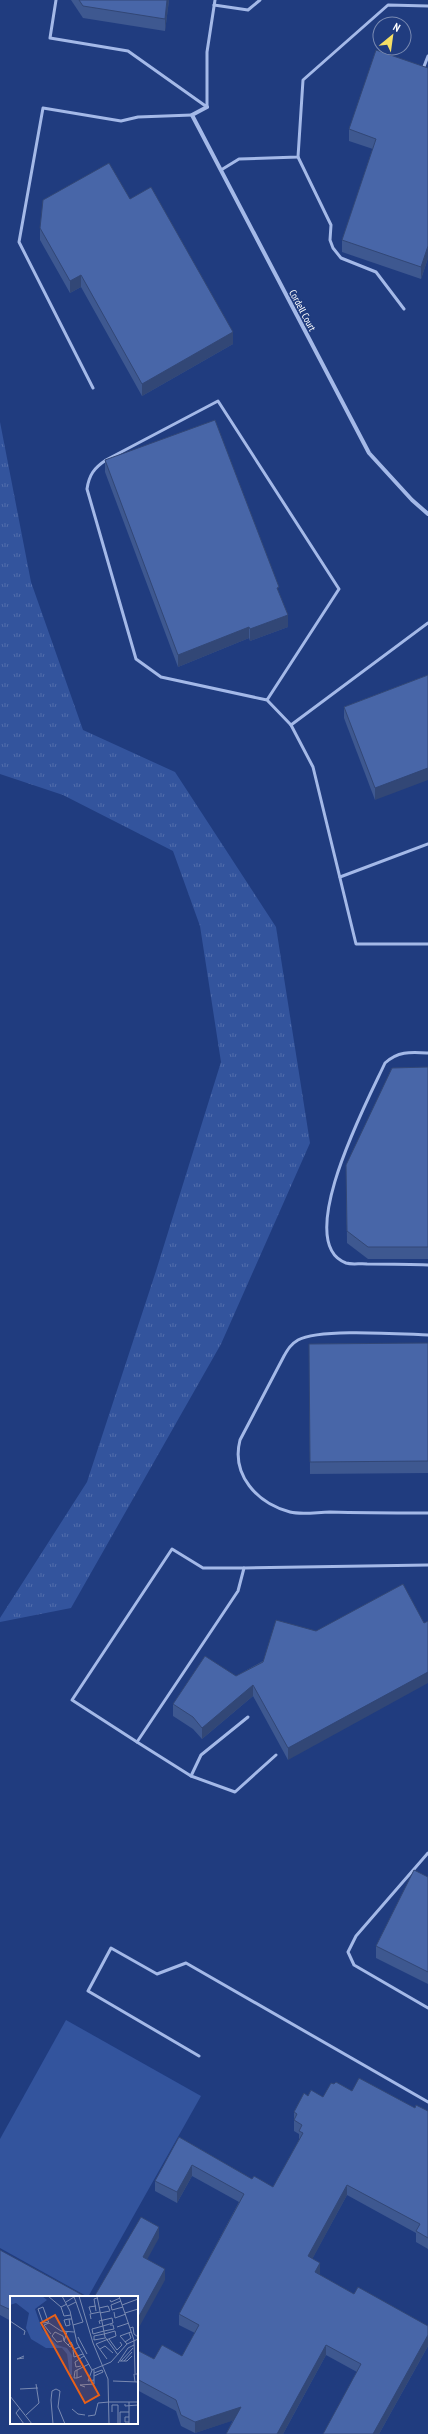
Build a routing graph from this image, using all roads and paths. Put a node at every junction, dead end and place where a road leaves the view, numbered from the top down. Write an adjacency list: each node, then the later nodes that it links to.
1 (56, 0): 8 (lane)
2 (215, 0): 4 (lane)
3 (260, 0): 4 (lane)
4 (214, 5): 8 (lane)
5 (428, 6): 10 (lane)
6 (428, 56): 7 (lane)
7 (423, 70)
8 (207, 107): 9 (street)
9 (192, 115): 11 (street, Cordell Court); 13 (lane)
10 (298, 157): 11 (lane); 12 (lane)
11 (221, 170): 14 (street, Cordell Court)
12 (404, 309)
13 (93, 388)
14 (428, 514)
15 (428, 623): 17 (lane)
16 (267, 700): 16 (lane); 17 (lane)
17 (291, 725): 19 (lane)
18 (428, 844): 19 (lane)
19 (340, 877): 20 (lane)
20 (428, 944)
21 (428, 1053): 22 (lane)
22 (428, 1265)
23 (428, 1335): 24 (lane)
24 (428, 1513)
25 (428, 1565): 26 (lane)
26 (244, 1568): 28 (lane); 28 (lane)
27 (248, 1717): 30 (lane)
28 (137, 1742): 30 (lane)
29 (276, 1755): 30 (lane)
30 (191, 1776)
31 (428, 1853): 32 (lane)
32 (428, 2008)
33 (199, 2056): 34 (lane)
34 (428, 2102)

